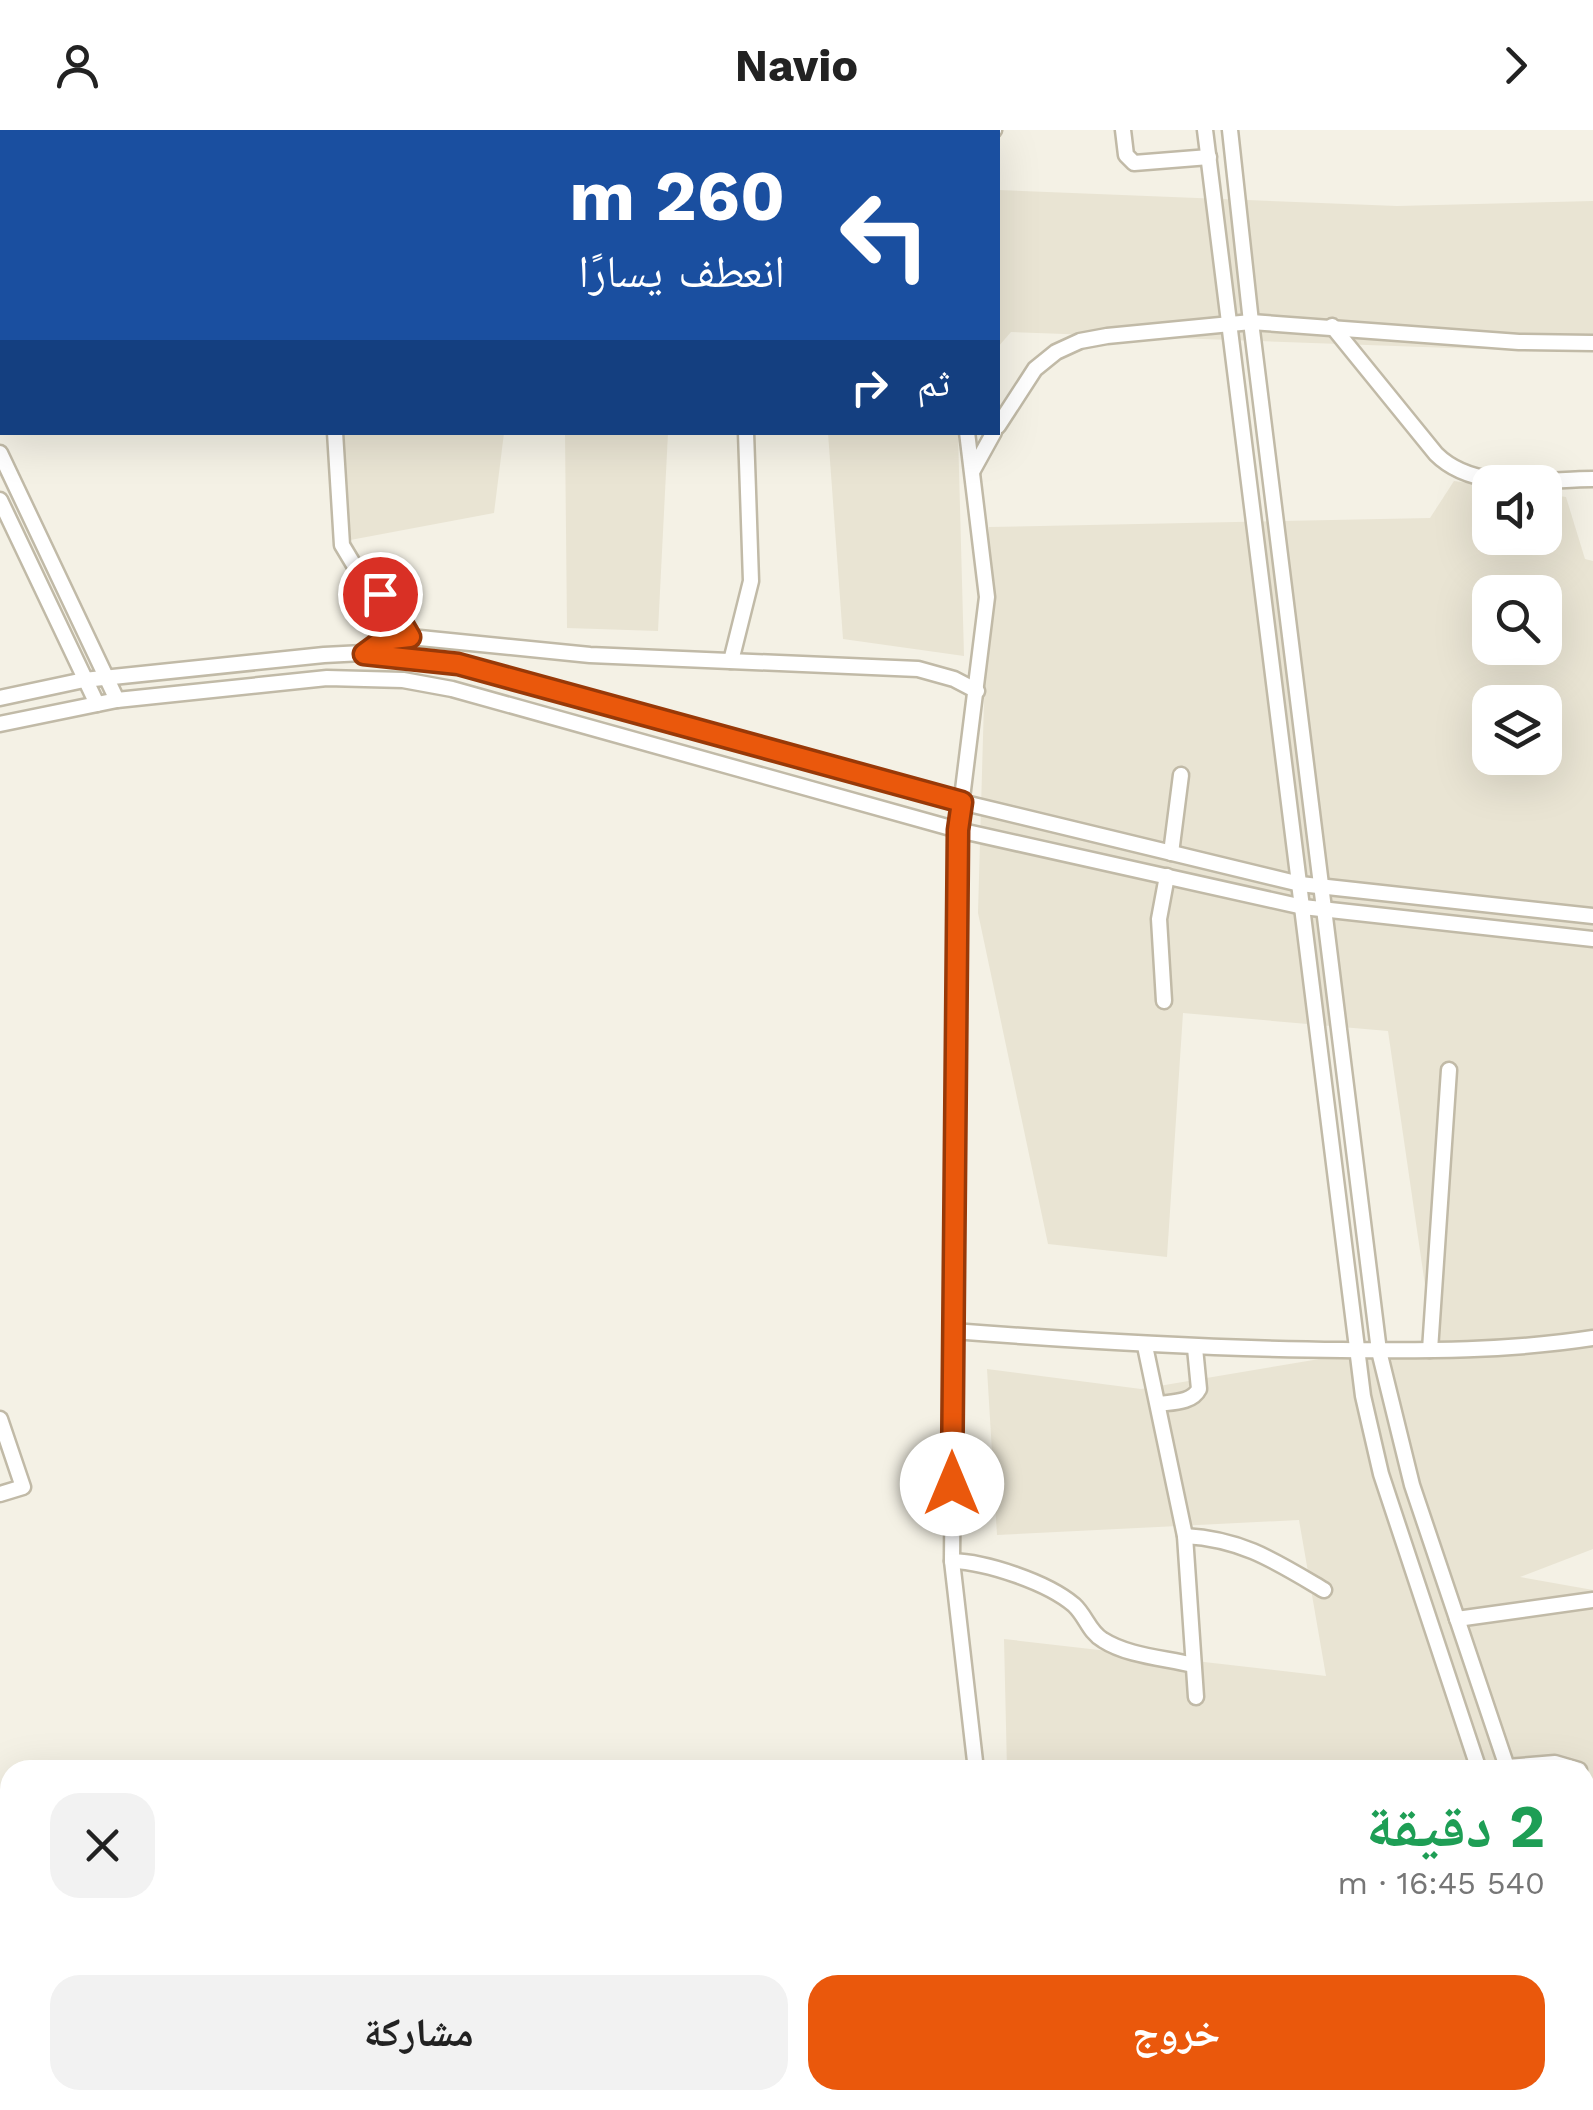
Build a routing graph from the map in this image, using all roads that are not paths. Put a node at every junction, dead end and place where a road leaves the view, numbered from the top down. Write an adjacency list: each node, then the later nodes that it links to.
1 (1123, 130): 4 (street)
2 (1206, 130): 4 (street)
3 (1230, 130): 6 (street)
4 (1209, 157): 5 (street)
5 (1231, 322): 6 (street); 9 (street); 33 (street)
6 (1250, 322): 7 (street); 34 (street)
7 (1332, 326): 8 (street); 16 (street)
8 (1593, 343)
9 (1000, 423)
10 (335, 435): 18 (street)
11 (746, 435): 20 (street)
12 (967, 435): 15 (street)
13 (993, 435): 15 (street)
14 (0, 452): 21 (street)
15 (972, 471): 23 (street)
16 (1593, 479)
17 (0, 500): 22 (street)
18 (410, 637): 19 (street); 20 (street)
19 (364, 654): 21 (street); 29 (street)
20 (731, 661): 23 (street)
21 (105, 678): 22 (street); 25 (street)
22 (84, 680): 24 (street); 26 (street)
23 (977, 691): 29 (street)
24 (0, 698)
25 (117, 700): 26 (street); 30 (street)
26 (96, 704): 27 (street)
27 (0, 724)
28 (1180, 775): 31 (street)
29 (962, 802): 30 (street); 31 (street)
30 (958, 830): 32 (street); 41 (street)
31 (1171, 853): 33 (street)
32 (1167, 876): 35 (street); 39 (street)
33 (1300, 884): 34 (street); 35 (street)
34 (1321, 888): 36 (street); 37 (street)
35 (1303, 907): 36 (street); 45 (street)
36 (1324, 910): 38 (street); 47 (street)
37 (1593, 916)
38 (1593, 939)
39 (1164, 1001)
40 (1449, 1070): 46 (street)
41 (953, 1331): 43 (street); 52 (street)
42 (1593, 1338): 46 (street)
43 (1145, 1346): 44 (street); 48 (street)
44 (1194, 1348): 45 (street); 48 (street)
45 (1356, 1350): 47 (street); 59 (street)
46 (1430, 1350): 47 (street)
47 (1379, 1351): 55 (street)
48 (1158, 1404): 51 (street)
49 (0, 1419): 50 (street)
50 (0, 1494)
51 (1184, 1536): 53 (street); 56 (street)
52 (952, 1560): 56 (street); 58 (street)
53 (1324, 1590)
54 (1593, 1600): 55 (street)
55 (1457, 1619): 60 (street)
56 (1193, 1664): 57 (street)
57 (1196, 1697)
58 (975, 1760)
59 (1476, 1760)
60 (1505, 1760)

